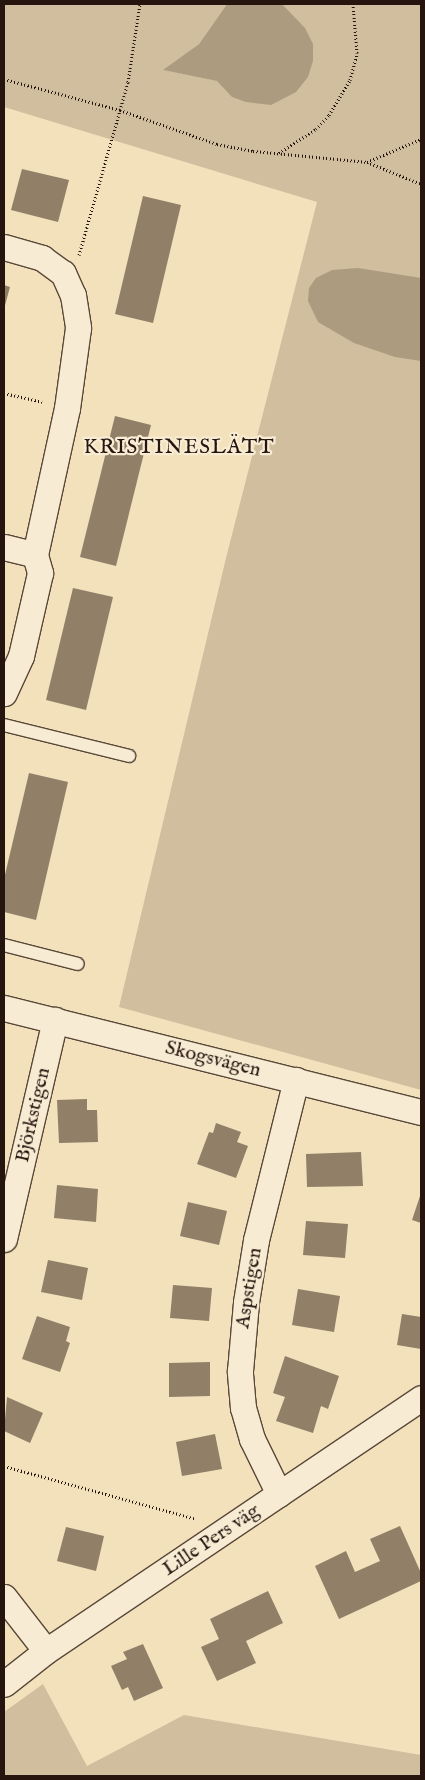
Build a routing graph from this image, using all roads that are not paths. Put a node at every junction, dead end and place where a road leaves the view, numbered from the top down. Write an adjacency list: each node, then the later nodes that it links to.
1 (4, 247): 3 (street)
2 (4, 547): 3 (street)
3 (35, 555): 4 (street)
4 (4, 694)
5 (4, 725): 6 (lane)
6 (129, 756)
7 (4, 945): 8 (lane)
8 (78, 964)
9 (4, 1008): 10 (street, Skogsvägen)
10 (55, 1020): 11 (street, Skogsvägen); 13 (street, Björkstigen)
11 (296, 1080): 12 (street, Skogsvägen); 15 (street, Aspstigen)
12 (421, 1112)
13 (4, 1239)
14 (421, 1398): 15 (street, Lille Pers väg)
15 (279, 1494): 17 (street, Lille Pers väg)
16 (4, 1596): 17 (street)
17 (46, 1651): 18 (street, Lille Pers väg)
18 (4, 1684)

